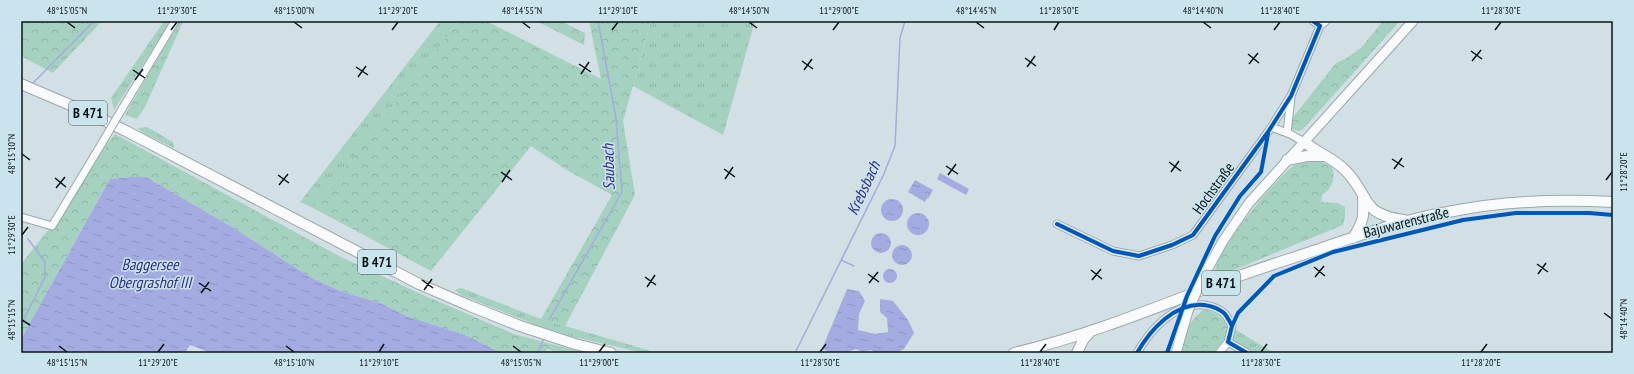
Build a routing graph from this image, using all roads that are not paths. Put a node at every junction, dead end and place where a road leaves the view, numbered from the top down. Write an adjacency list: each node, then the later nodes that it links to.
1 (175, 21): 14 (street, bridge)
2 (1312, 21): 4 (street)
3 (1413, 21): 9 (main road)
4 (1323, 23): 6 (street, Hochstraße)
5 (21, 84): 21 (highway, B 471)
6 (1291, 96): 7 (street, Hochstraße); 8 (street)
7 (1271, 127): 8 (street); 16 (street, Hochstraße)
8 (1287, 133): 9 (street)
9 (1304, 142): 10 (highway); 11 (main road)
10 (1325, 156): 11 (highway); 12 (highway)
11 (1287, 160): 26 (main road, bridge)
12 (1363, 197): 15 (highway); 17 (highway)
13 (1613, 202): 15 (highway, B 471)
14 (21, 218)
15 (1410, 220): 17 (highway, B 471)
16 (1057, 224)
17 (1353, 238): 18 (highway, B 471)
18 (1090, 332): 20 (highway, B 471); 24 (highway)
19 (1228, 342): 25 (street); 27 (street); 28 (street)
20 (1030, 349): 22 (highway, B 471); 23 (highway)
21 (611, 353)
22 (1014, 353)
23 (1041, 353)
24 (1077, 353)
25 (1137, 353)
26 (1176, 353)
27 (1220, 353)
28 (1247, 353)

